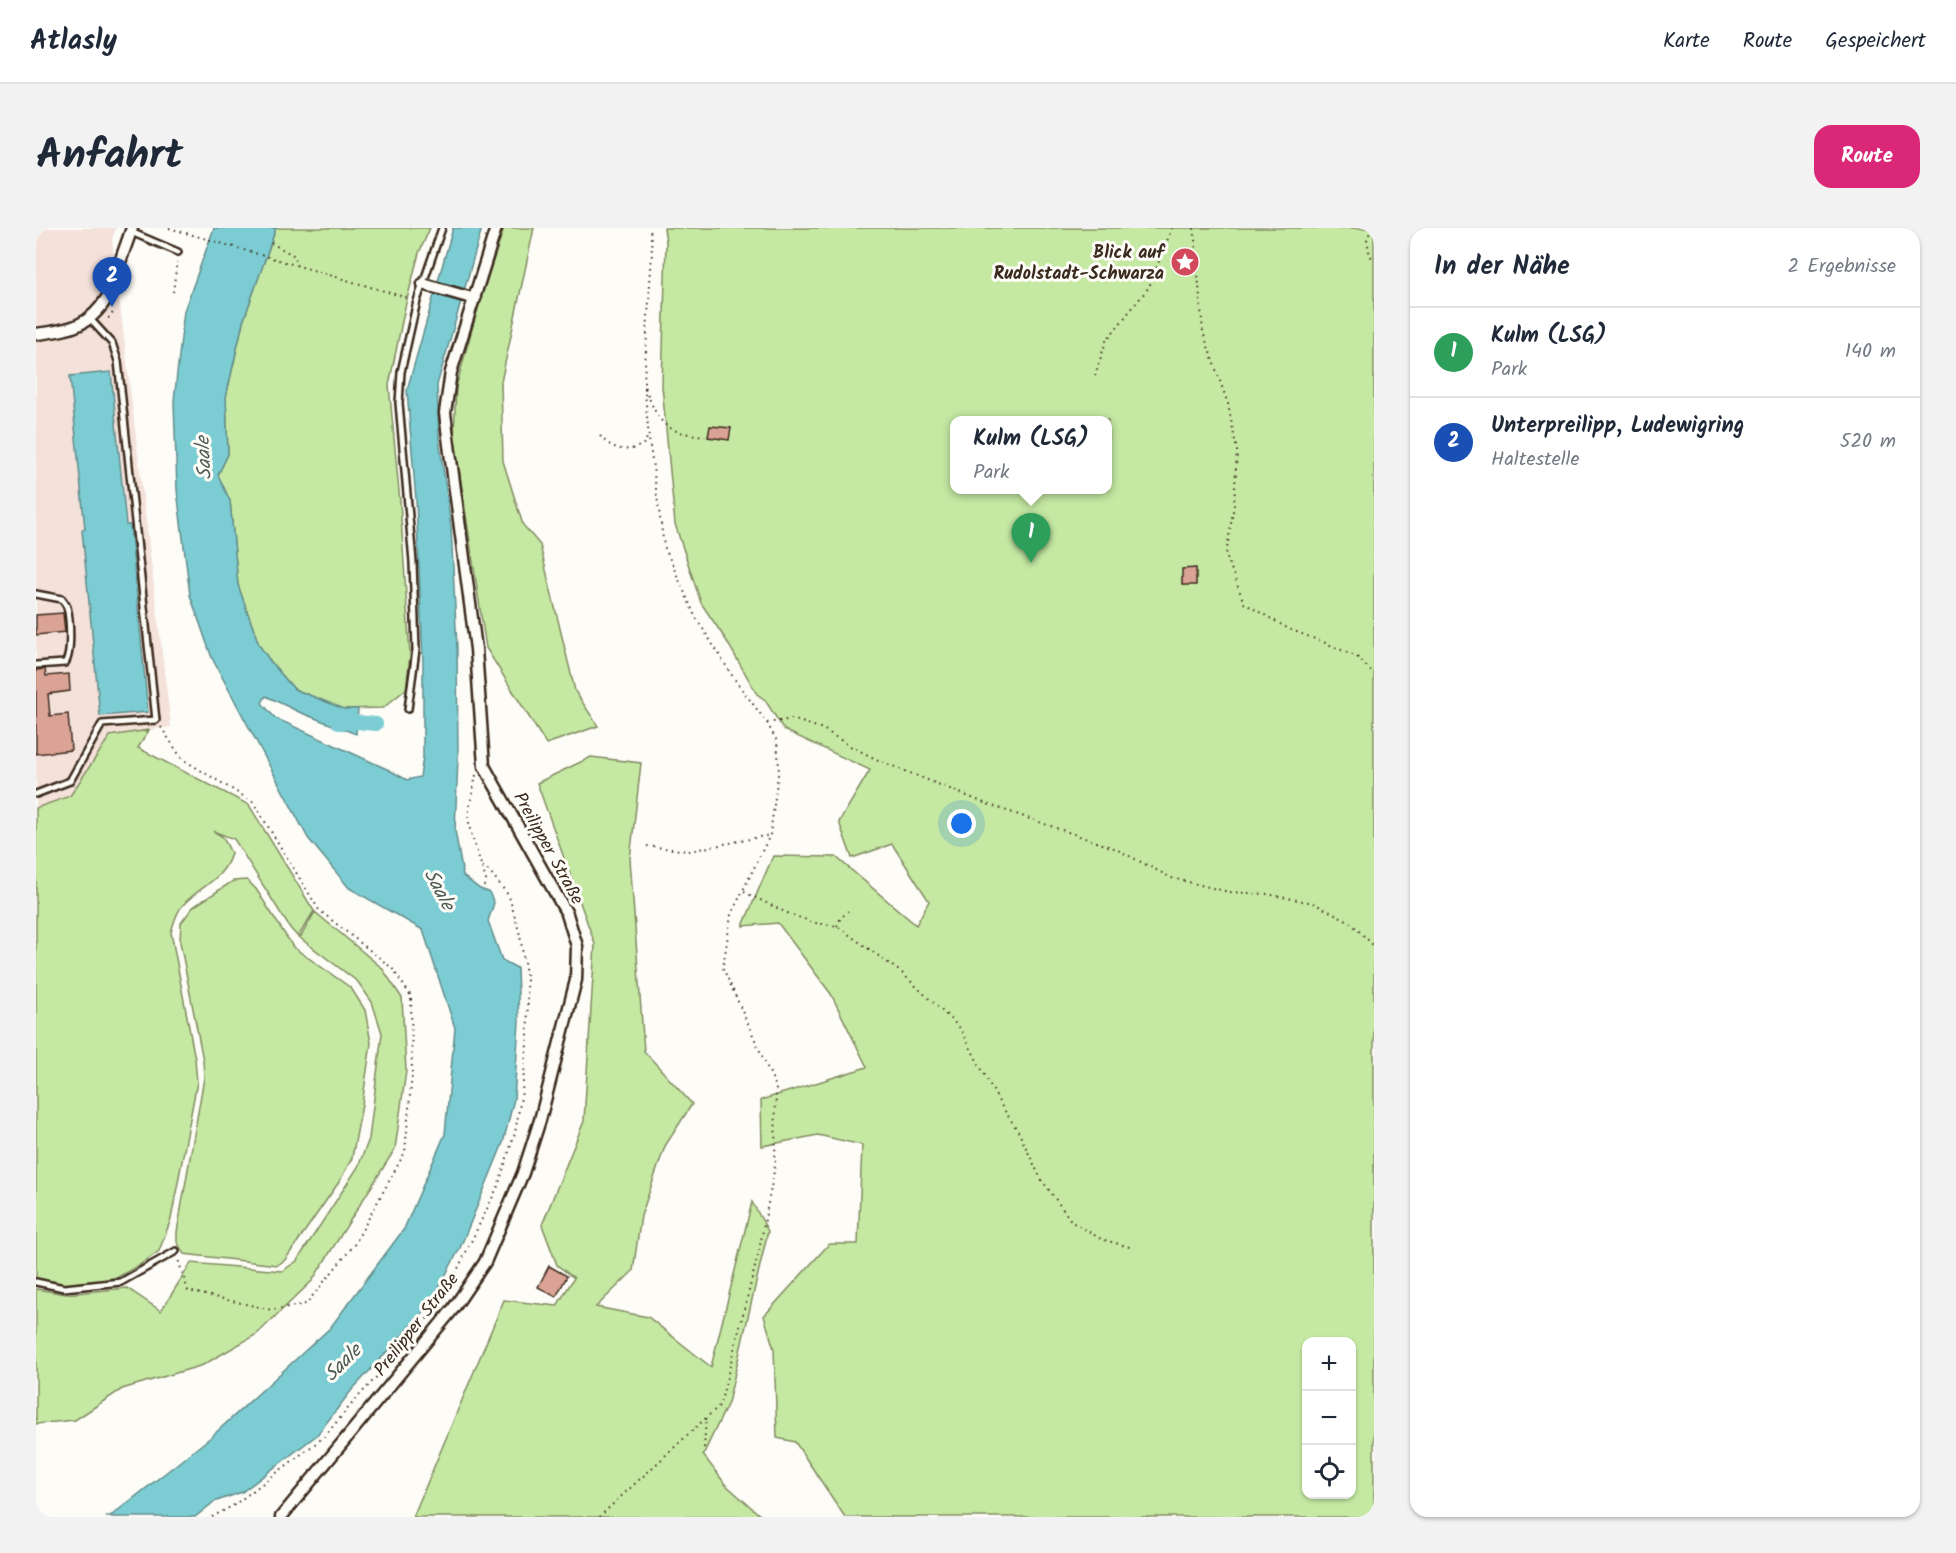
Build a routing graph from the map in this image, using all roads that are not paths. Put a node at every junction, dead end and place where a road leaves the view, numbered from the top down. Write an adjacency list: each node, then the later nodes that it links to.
1 (442, 228): 5 (lane)
2 (496, 228): 6 (street, Preilipper Straße)
3 (132, 230): 4 (lane); 7 (street)
4 (178, 252)
5 (427, 285): 6 (street); 11 (lane)
6 (470, 298): 15 (street, Preilipper Straße)
7 (90, 318): 8 (street); 12 (lane)
8 (36, 334)
9 (36, 594): 10 (lane)
10 (36, 664)
11 (408, 709)
12 (36, 794)
13 (176, 1251): 14 (lane)
14 (36, 1282)
15 (281, 1517)

